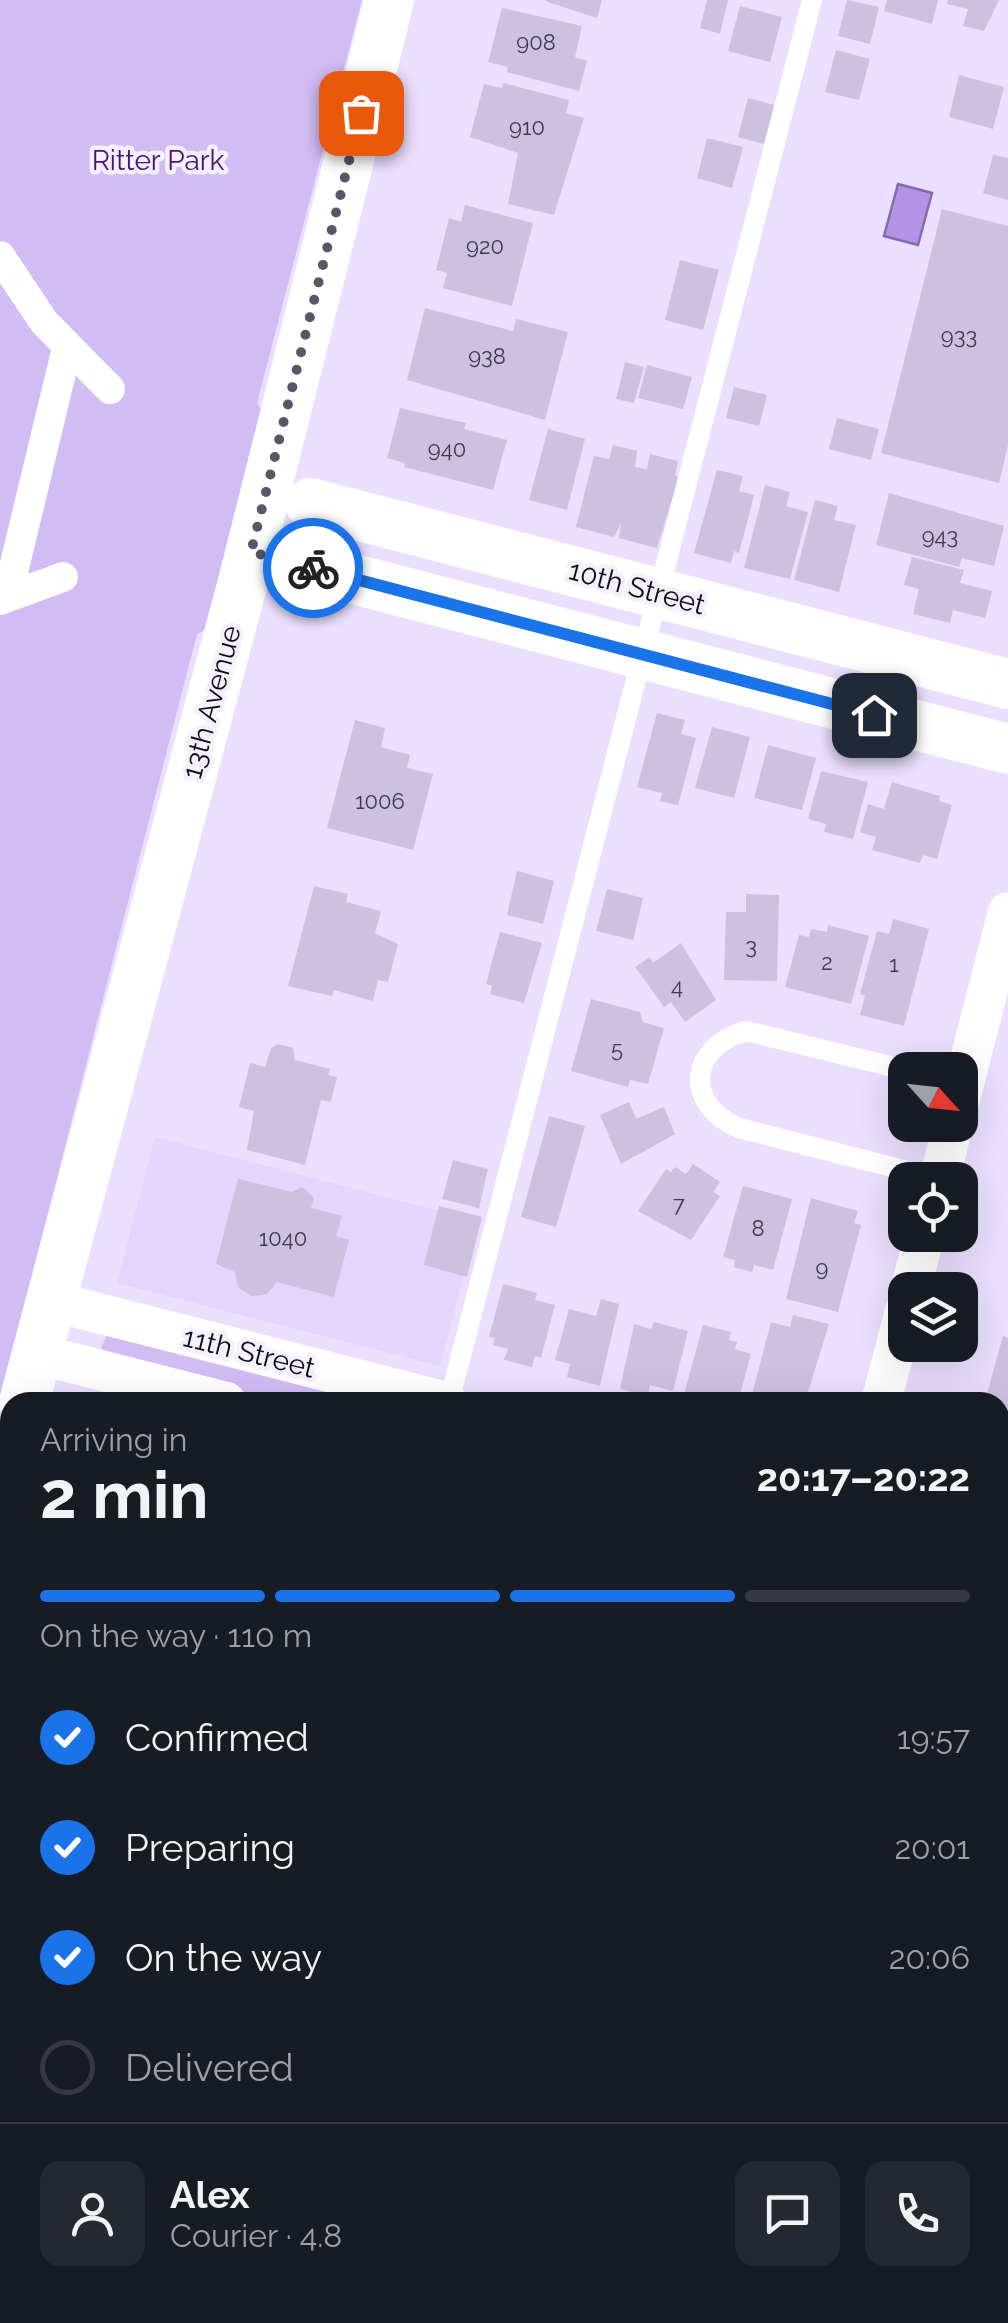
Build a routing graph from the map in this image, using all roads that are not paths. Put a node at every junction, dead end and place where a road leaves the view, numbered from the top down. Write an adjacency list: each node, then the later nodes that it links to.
1 (390, 0): 6 (street, 13th Avenue)
2 (812, 0): 9 (lane)
3 (0, 256): 4 (street)
4 (66, 348): 5 (street); 10 (street)
5 (110, 389)
6 (288, 497): 7 (street, 13th Avenue); 9 (street, 10th Street)
7 (274, 558): 11 (street); 18 (street, 13th Avenue)
8 (63, 578): 10 (street)
9 (661, 594): 11 (lane); 12 (street, 10th Street)
10 (4, 599)
11 (646, 656): 13 (street); 24 (lane)
12 (1008, 684)
13 (1008, 749)
14 (1008, 912): 15 (street)
15 (971, 1052)
16 (888, 1066): 17 (lane)
17 (888, 1167)
18 (51, 1300): 19 (street, 13th Avenue); 23 (street, 11th Street)
19 (37, 1354): 21 (street, 13th Avenue); 22 (street, 11th Street)
20 (892, 1362): 25 (street)
21 (27, 1392)
22 (187, 1392)
23 (409, 1392)
24 (451, 1392)
25 (884, 1392)

